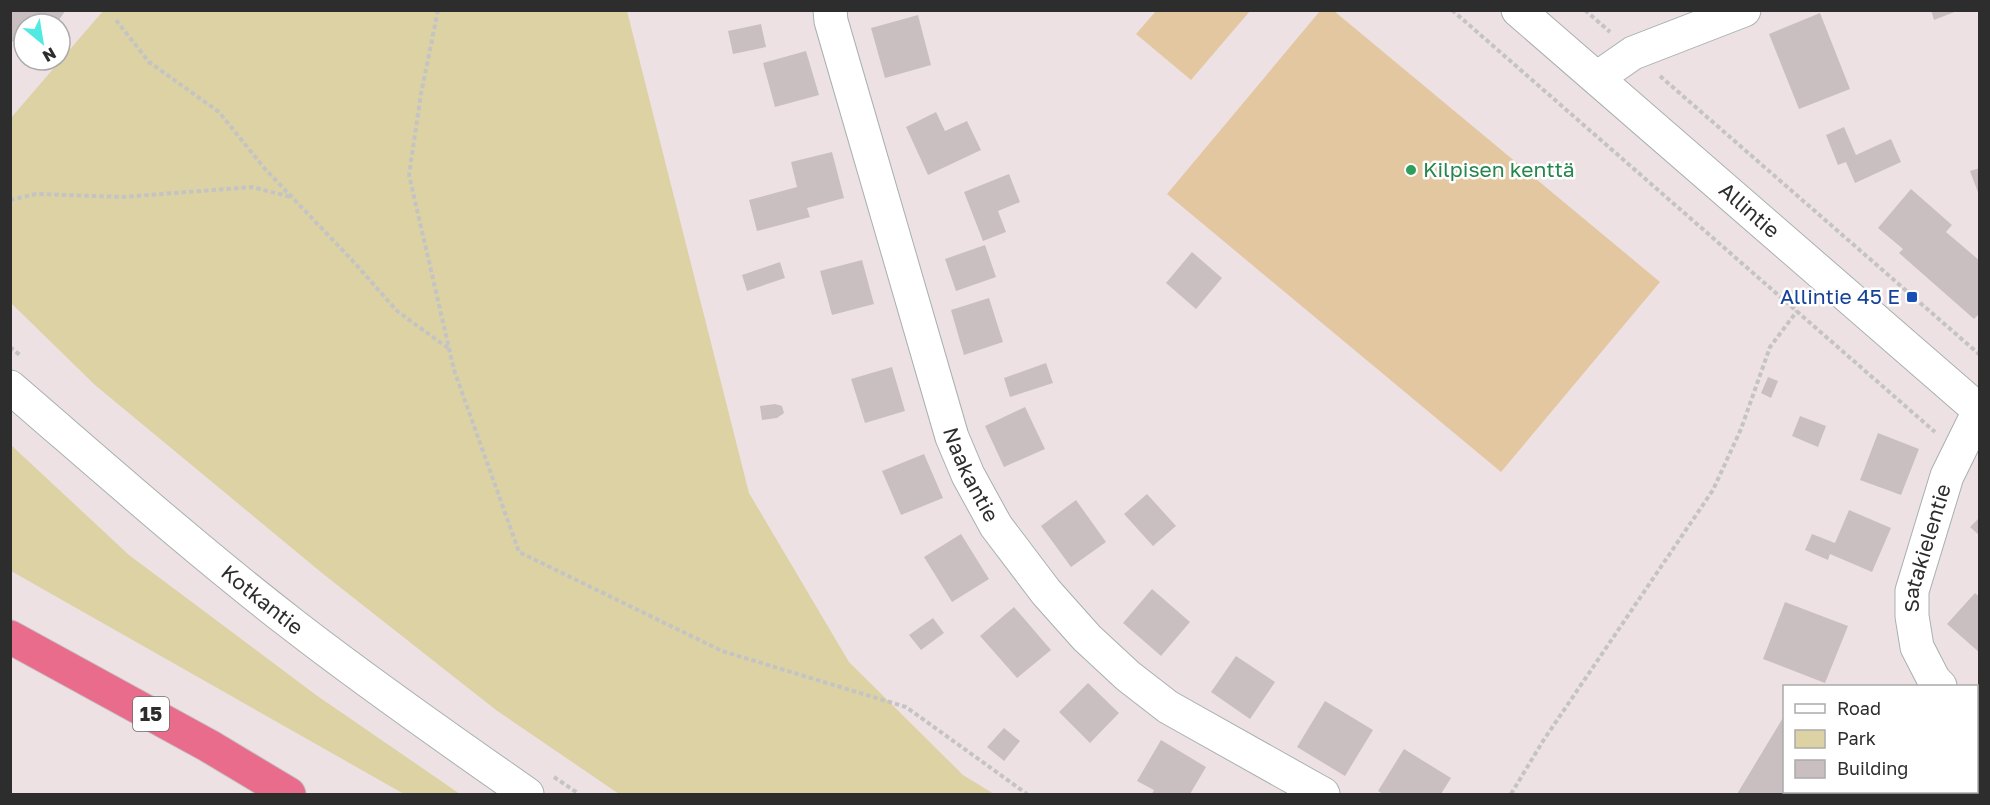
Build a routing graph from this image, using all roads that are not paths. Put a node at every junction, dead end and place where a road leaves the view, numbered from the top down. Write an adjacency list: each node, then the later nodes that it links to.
1 (831, 10): 11 (street, Naakantie)
2 (1518, 10): 4 (street, Allintie)
3 (1744, 10): 4 (street)
4 (1597, 78): 6 (street, Allintie)
5 (20, 375): 9 (street, Kotkantie)
6 (1979, 410): 8 (street, Satakielentie)
7 (10, 637): 10 (highway, 15)
8 (1938, 685)
9 (538, 784)
10 (289, 795)
11 (1323, 795)

